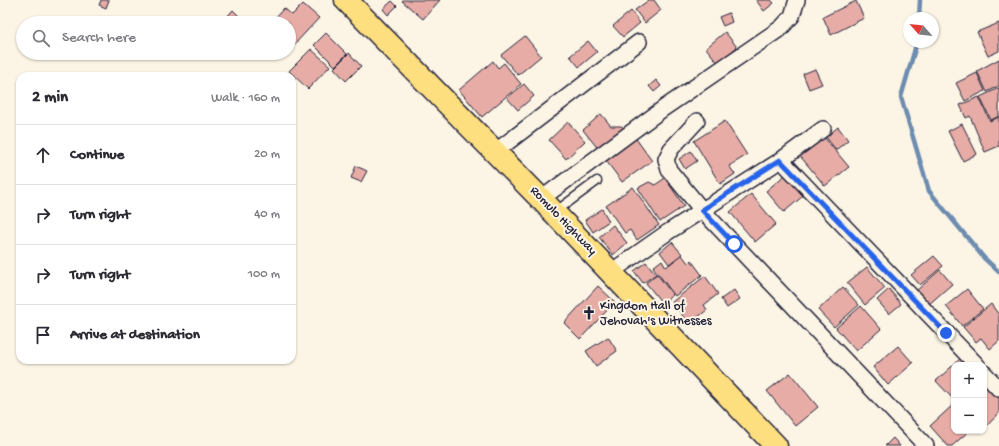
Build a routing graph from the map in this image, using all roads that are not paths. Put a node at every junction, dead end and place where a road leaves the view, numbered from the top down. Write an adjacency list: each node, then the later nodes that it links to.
1 (346, 0): 6 (highway, Romulo Highway)
2 (797, 0): 9 (street)
3 (639, 42): 6 (street)
4 (697, 121): 10 (street)
5 (823, 129): 7 (street)
6 (495, 152): 9 (highway, Romulo Highway)
7 (780, 160): 10 (street); 12 (street)
8 (597, 181): 9 (lane)
9 (548, 206): 11 (highway, Romulo Highway)
10 (702, 210): 11 (street); 16 (street)
11 (611, 272): 15 (highway, Romulo Highway)
12 (973, 362)
13 (987, 376): 14 (street)
14 (999, 389)
15 (776, 446)
16 (926, 446)

